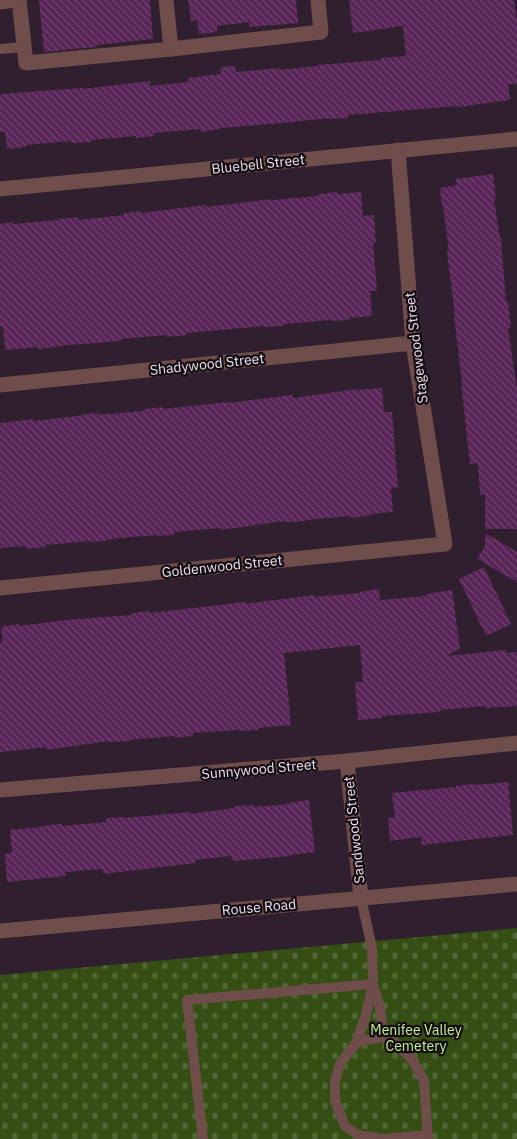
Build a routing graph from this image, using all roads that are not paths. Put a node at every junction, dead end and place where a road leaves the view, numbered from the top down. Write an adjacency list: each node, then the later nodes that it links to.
1 (15, 0): 5 (street)
2 (19, 0): 6 (street)
3 (166, 0): 7 (street)
4 (318, 0): 7 (street)
5 (0, 2)
6 (24, 47): 7 (street); 8 (lane)
7 (171, 49)
8 (0, 50)
9 (517, 139): 10 (street, Bluebell Street)
10 (398, 150): 11 (street, Bluebell Street); 12 (street, Stagewood Street)
11 (0, 189)
12 (413, 343): 13 (street, Shadywood Street); 14 (street, Stagewood Street)
13 (0, 385)
14 (444, 544): 15 (street, Goldenwood Street)
15 (0, 588)
16 (517, 742): 17 (street, Sunnywood Street)
17 (347, 762): 18 (street, Sunnywood Street); 20 (street, Sandwood Street)
18 (0, 790)
19 (517, 884): 20 (street, Rouse Road)
20 (361, 898): 21 (street, Rouse Road); 22 (lane)
21 (0, 931)
22 (373, 984): 23 (lane); 24 (lane); 26 (lane)
23 (384, 1038): 24 (lane); 25 (lane)
24 (356, 1043): 27 (lane)
25 (428, 1137): 27 (lane)
26 (203, 1139)
27 (383, 1139)

